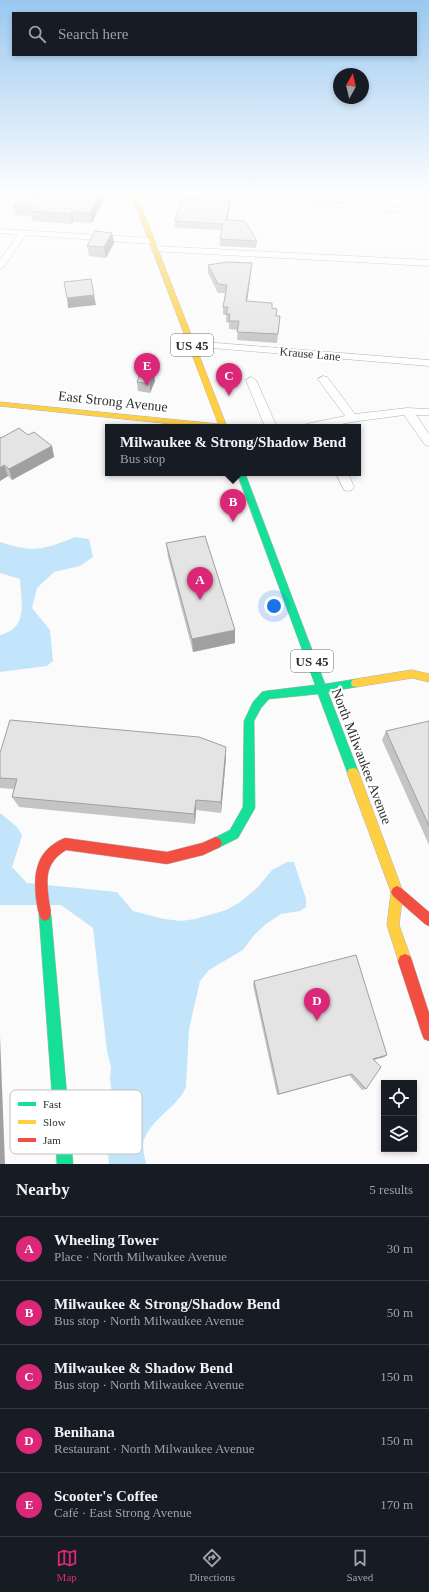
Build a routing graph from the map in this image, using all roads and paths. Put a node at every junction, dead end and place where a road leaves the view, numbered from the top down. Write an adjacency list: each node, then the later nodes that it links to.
1 (13, 247): 5 (street)
2 (155, 247): 6 (main road, US 45)
3 (189, 247): 4 (street)
4 (429, 263)
5 (0, 266)
6 (192, 344): 7 (street, Krause Lane); 15 (main road, US 45)
7 (429, 363)
8 (323, 379): 13 (street)
9 (251, 380): 16 (street)
10 (0, 404): 14 (main road, East Strong Avenue)
11 (407, 411): 12 (street); 13 (street); 18 (street)
12 (429, 412)
13 (352, 418): 17 (street)
14 (195, 424)
15 (223, 424)
16 (270, 424)
17 (328, 424)
18 (429, 442)
19 (242, 476): 23 (main road, North Milwaukee Avenue / US 45)
20 (343, 476): 21 (street)
21 (348, 487)
22 (429, 678): 23 (main road)
23 (322, 689): 24 (main road, North Milwaukee Avenue / US 45); 27 (main road)
24 (397, 892): 25 (main road, North Milwaukee Avenue / US 45); 26 (main road, North Milwaukee Avenue / US 45)
25 (429, 920)
26 (429, 1034)
27 (59, 1090)
28 (64, 1154): 29 (main road)
29 (65, 1164)

